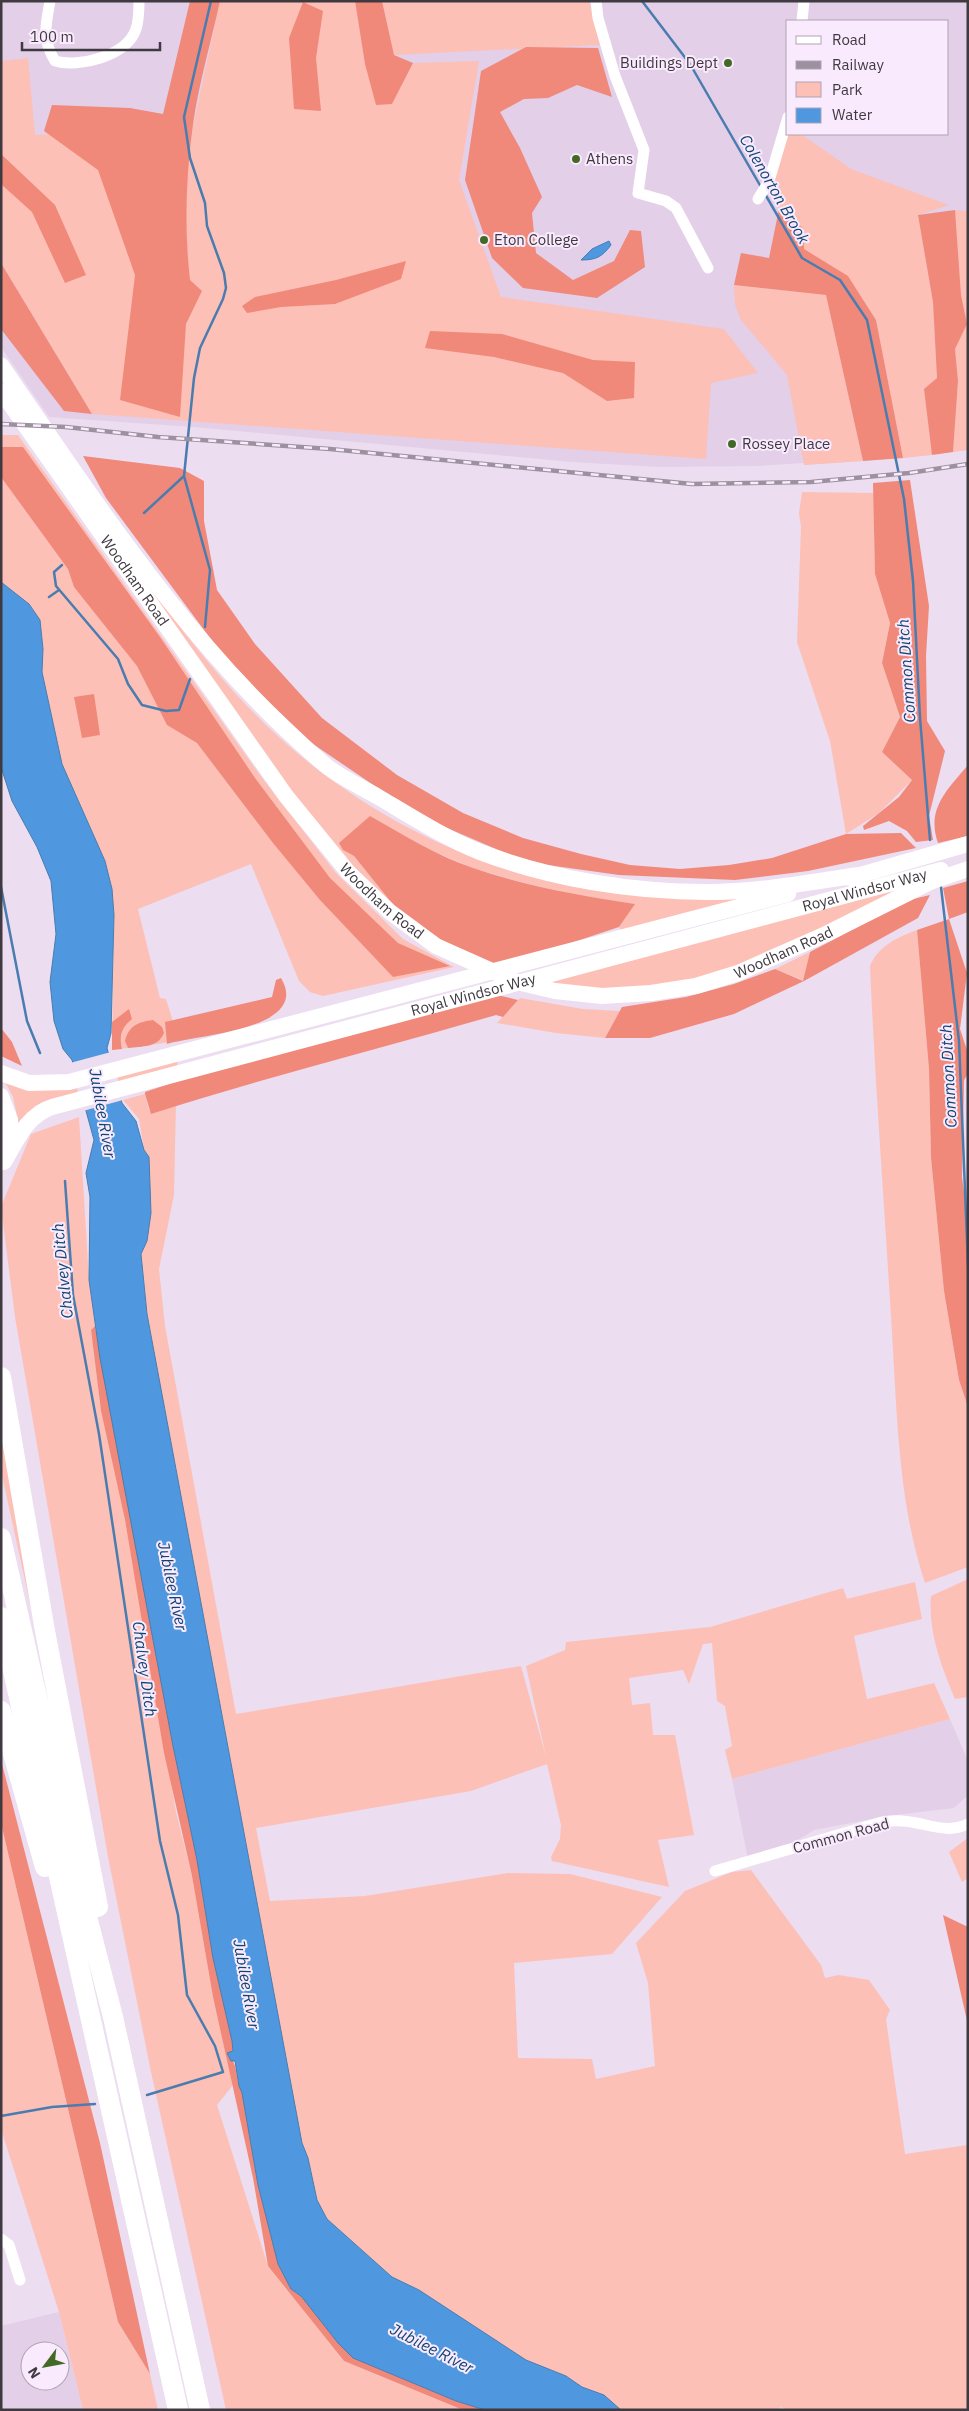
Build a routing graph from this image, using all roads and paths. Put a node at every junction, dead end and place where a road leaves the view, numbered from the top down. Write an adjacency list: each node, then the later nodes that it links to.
1 (50, 1): 2 (street)
2 (139, 1)
3 (596, 1): 8 (street)
4 (804, 1): 5 (street)
5 (802, 20)
6 (786, 124): 7 (street)
7 (758, 199)
8 (708, 268)
9 (1, 365): 10 (main road, Woodham Road)
10 (7, 387): 13 (main road, Woodham Road); 14 (main road, Woodham Road)
11 (963, 845): 13 (main road, Royal Windsor Way)
12 (966, 867): 14 (main road, Woodham Road)
13 (859, 875): 15 (main road, Royal Windsor Way)
14 (910, 884): 17 (main road, Royal Windsor Way)
15 (1, 1073)
16 (1, 1096): 17 (main road)
17 (3, 1165)
18 (1, 1377): 25 (highway)
19 (1, 1538): 25 (highway)
20 (1, 1618): 24 (highway)
21 (1, 1710): 24 (highway)
22 (968, 1824): 23 (street, Common Road)
23 (715, 1871)
24 (85, 2000): 28 (highway)
25 (112, 2017): 29 (highway)
26 (1, 2239): 27 (street)
27 (20, 2280)
28 (178, 2410)
29 (200, 2410)

